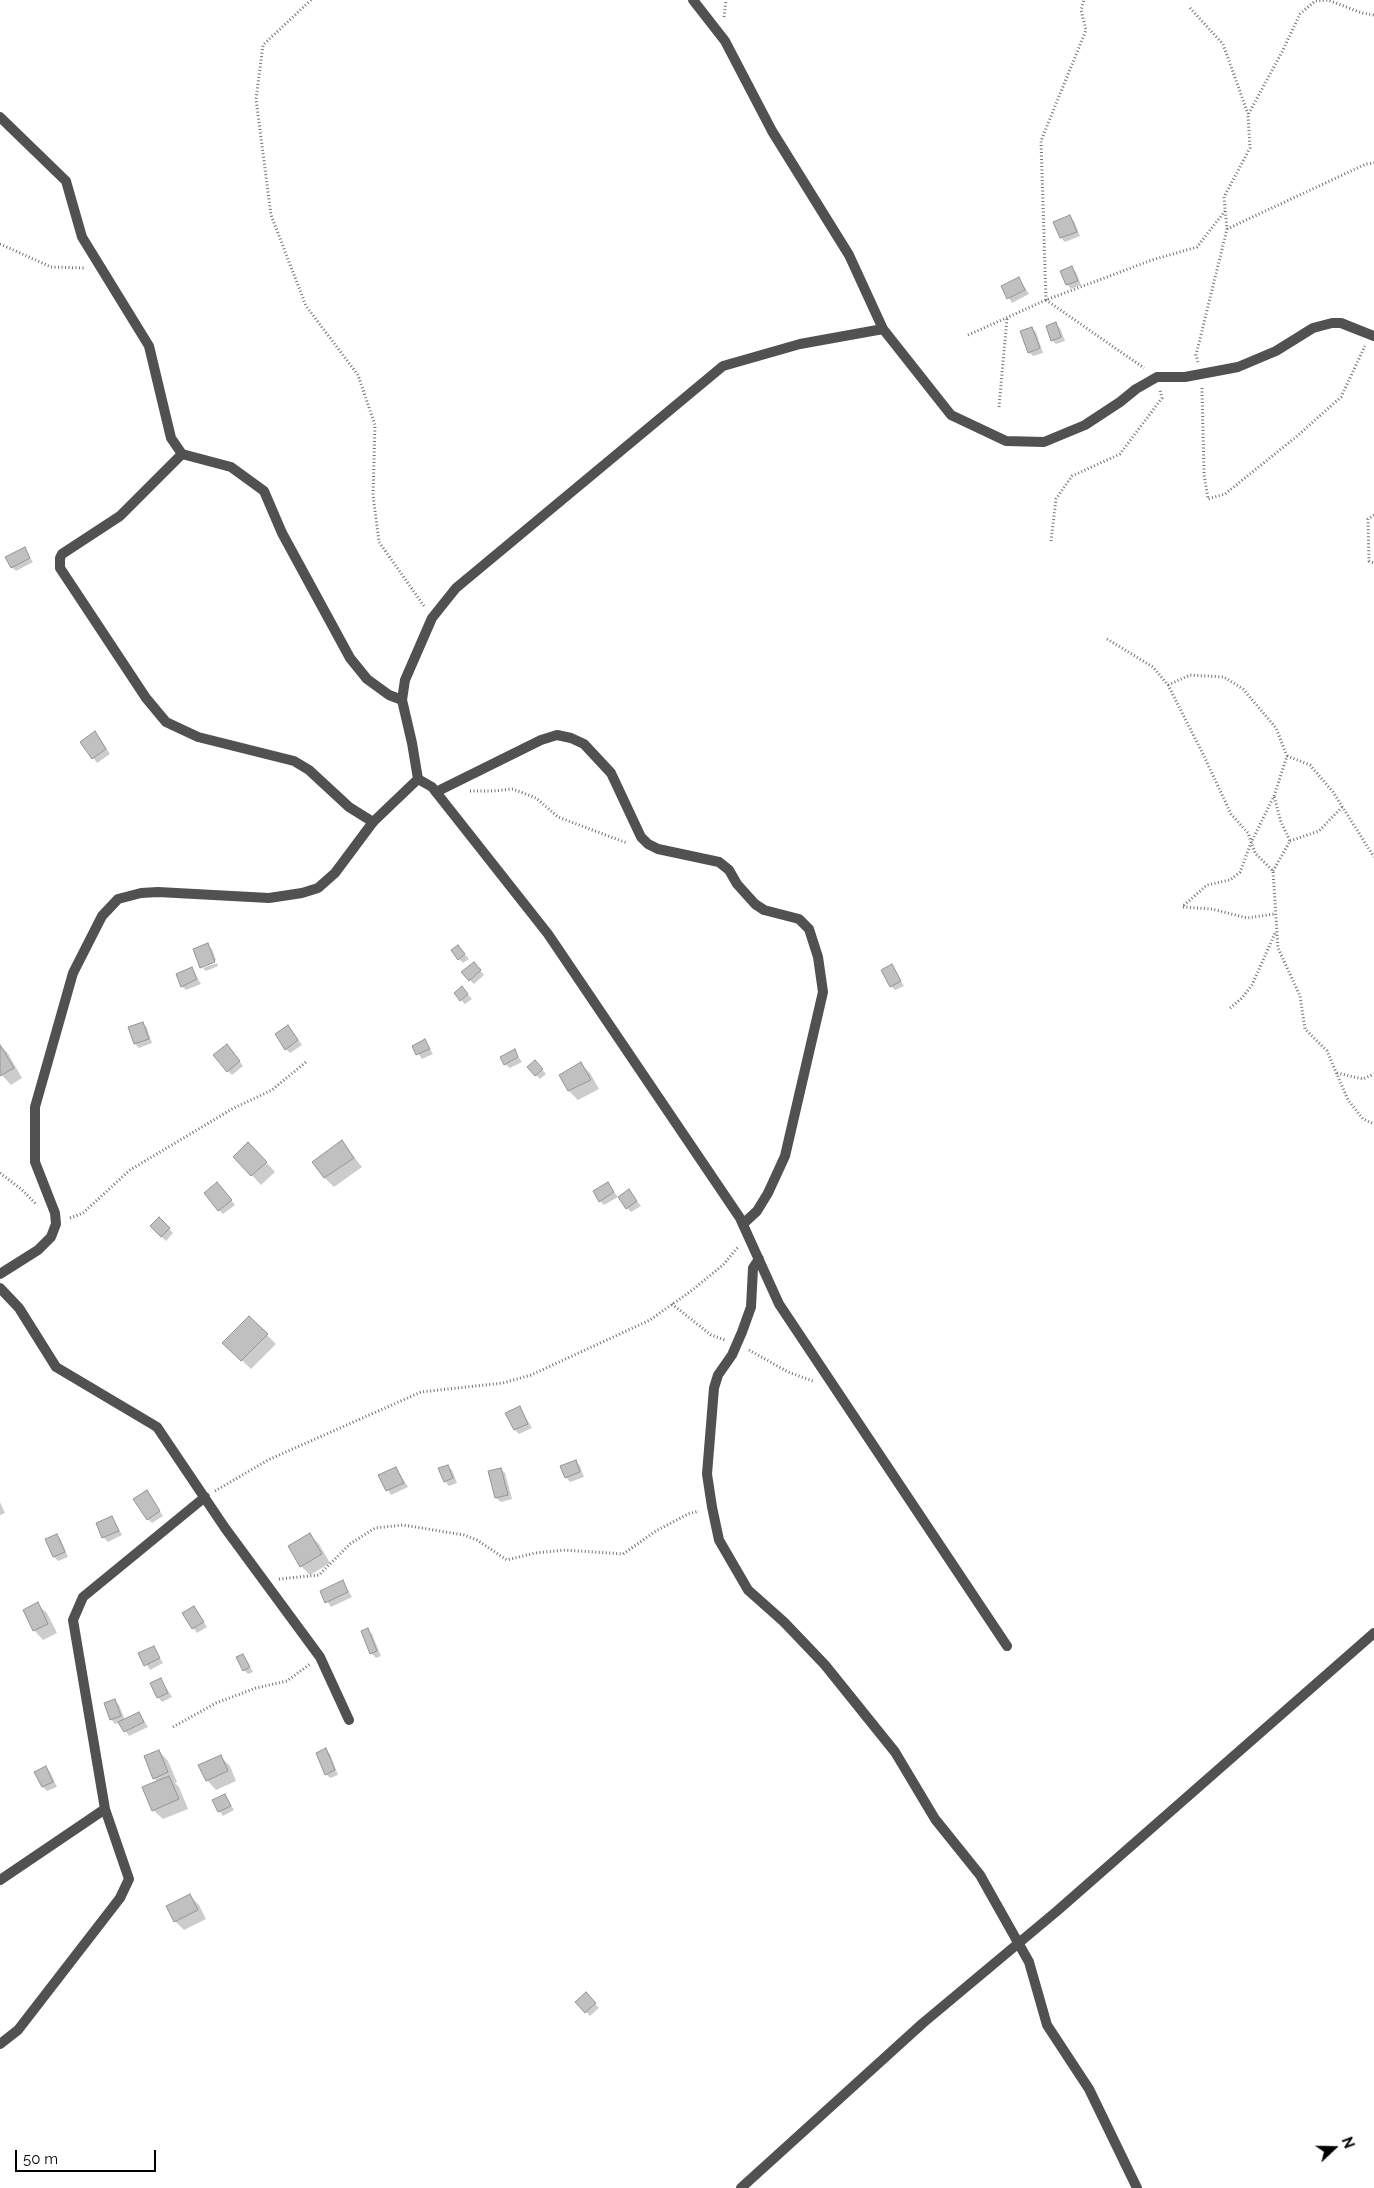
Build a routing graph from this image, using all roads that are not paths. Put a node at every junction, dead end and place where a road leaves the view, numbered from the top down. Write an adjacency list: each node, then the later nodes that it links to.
1 (693, 0): 3 (street)
2 (0, 117): 5 (street)
3 (883, 329): 4 (street); 6 (street)
4 (1372, 335)
5 (182, 454): 6 (street); 9 (street)
6 (402, 700): 7 (street)
7 (418, 779): 8 (street); 9 (street)
8 (436, 792): 10 (street); 10 (street)
9 (372, 822): 12 (street)
10 (743, 1224): 11 (street)
11 (759, 1259): 16 (street); 20 (street)
12 (0, 1274)
13 (0, 1288): 14 (street)
14 (205, 1497): 17 (street); 18 (street)
15 (1374, 1633): 20 (street)
16 (1007, 1646)
17 (349, 1720)
18 (105, 1809): 19 (street); 21 (street)
19 (0, 1880)
20 (1019, 1942): 22 (street); 23 (street)
21 (0, 2044)
22 (741, 2188)
23 (1137, 2188)

